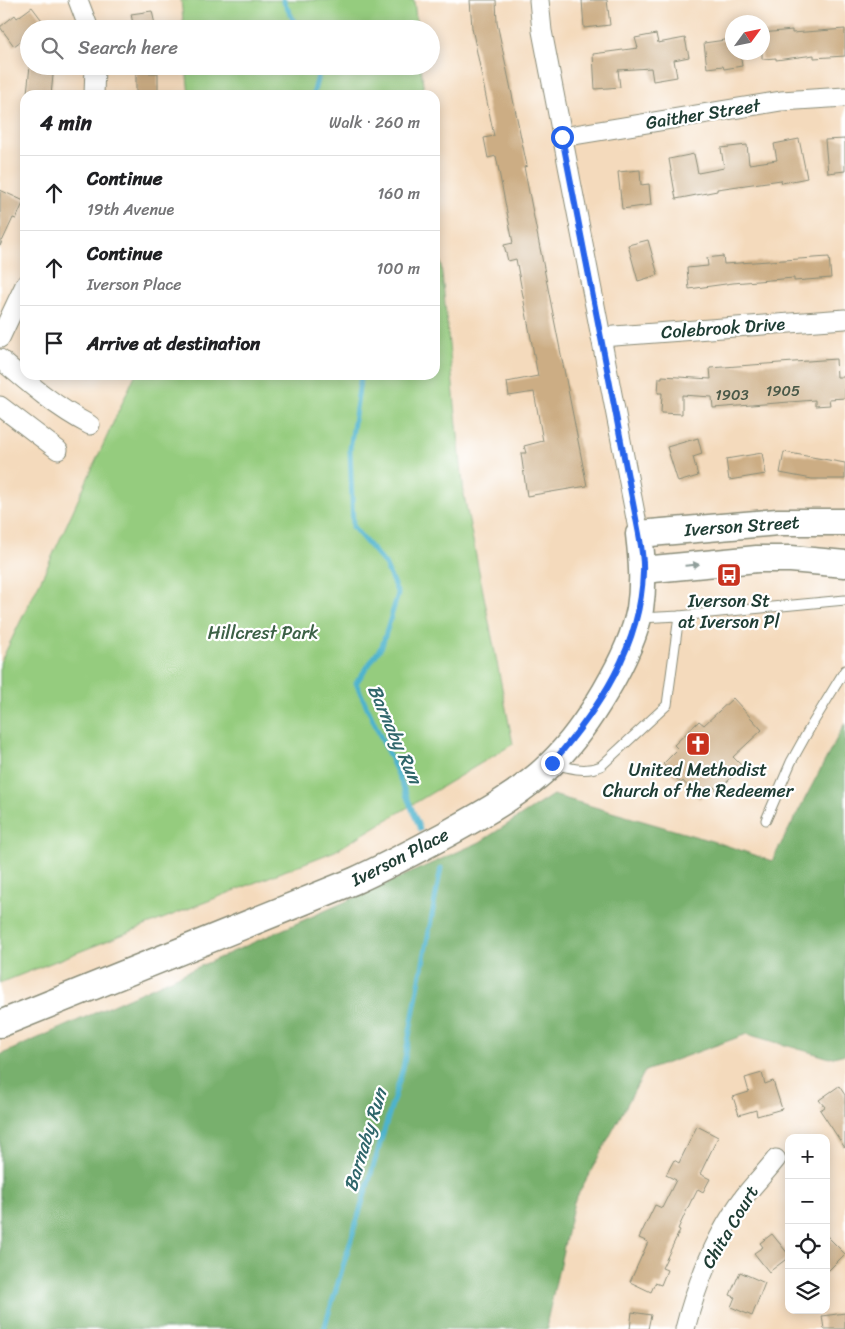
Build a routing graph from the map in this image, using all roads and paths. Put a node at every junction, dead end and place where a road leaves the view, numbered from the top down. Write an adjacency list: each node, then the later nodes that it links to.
1 (78, 0): 3 (street)
2 (539, 0): 7 (street)
3 (86, 20)
4 (95, 75): 5 (street)
5 (94, 90)
6 (845, 97): 7 (street, Gaither Street)
7 (562, 137): 10 (street)
8 (20, 296): 11 (street)
9 (845, 319): 10 (street, Colebrook Drive)
10 (600, 337): 19 (street)
11 (0, 338)
12 (0, 359): 13 (street)
13 (20, 375)
14 (26, 380): 16 (street)
15 (0, 406): 17 (street)
16 (90, 425)
17 (58, 450)
18 (845, 522): 19 (main road, Iverson Street)
19 (639, 534): 21 (main road, Iverson Place)
20 (845, 564): 21 (main road, Iverson Street, one-way to 20)
21 (643, 570): 24 (main road, Iverson Place)
22 (845, 600): 23 (lane)
23 (679, 616): 24 (lane); 26 (lane)
24 (637, 618): 26 (main road, Iverson Place)
25 (845, 670): 27 (lane)
26 (552, 763): 28 (main road, Iverson Place)
27 (766, 820)
28 (0, 1024)
29 (776, 1159): 30 (street, Chita Court)
30 (685, 1329)

